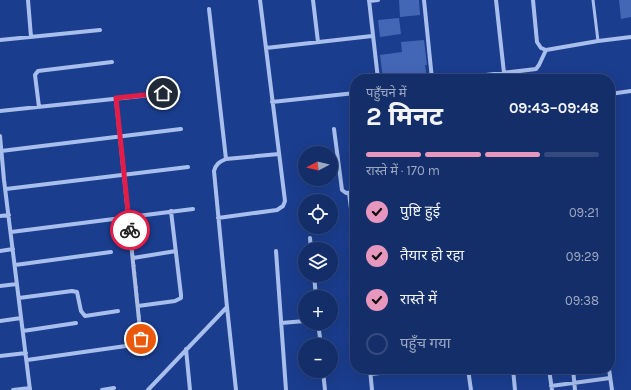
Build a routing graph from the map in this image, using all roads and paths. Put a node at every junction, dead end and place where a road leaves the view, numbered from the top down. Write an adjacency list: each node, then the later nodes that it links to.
1 (28, 0): 13 (street)
2 (260, 0): 18 (street)
3 (313, 0): 17 (street)
4 (369, 0): 5 (street); 12 (street)
5 (378, 0)
6 (424, 0): 23 (street)
7 (496, 0): 21 (street)
8 (533, 0): 19 (street)
9 (593, 0): 16 (lane)
10 (209, 9): 40 (street)
11 (100, 30): 13 (street)
12 (372, 36): 17 (street); 22 (street)
13 (31, 37): 15 (street)
14 (631, 37): 16 (street)
15 (0, 40)
16 (598, 41): 19 (street)
17 (318, 42): 18 (street)
18 (266, 48): 30 (street)
19 (546, 50): 21 (street)
20 (112, 62): 31 (street)
21 (504, 73): 24 (street)
22 (377, 74)
23 (431, 74)
24 (496, 74)
25 (631, 91): 27 (street)
26 (179, 92): 29 (street)
27 (615, 93)
28 (350, 94): 30 (street)
29 (116, 98): 31 (street); 36 (street)
30 (272, 102): 39 (street)
31 (39, 107): 32 (street)
32 (0, 111)
33 (181, 129): 36 (street)
34 (334, 129): 45 (street)
35 (0, 136): 37 (street)
36 (121, 136): 38 (street); 42 (street)
37 (0, 145): 38 (street)
38 (1, 151): 43 (street)
39 (278, 154): 40 (street); 52 (street)
40 (226, 159): 52 (street)
41 (188, 167): 42 (street)
42 (125, 176): 44 (street); 51 (street)
43 (2, 181): 44 (street)
44 (6, 189): 49 (street)
45 (349, 193): 46 (street)
46 (350, 201)
47 (193, 209): 48 (street)
48 (171, 211): 51 (street); 58 (street)
49 (9, 215): 50 (street); 53 (street)
50 (0, 216)
51 (128, 216): 53 (street); 61 (street)
52 (218, 218): 67 (street)
53 (11, 232): 56 (street)
54 (310, 238): 55 (street)
55 (310, 242)
56 (13, 249): 57 (street); 62 (street)
57 (0, 251)
58 (176, 251): 61 (street); 66 (street)
59 (276, 251): 73 (street)
60 (111, 252): 62 (street)
61 (133, 258): 66 (street)
62 (15, 265): 63 (street)
63 (17, 284): 64 (street); 65 (street)
64 (0, 286)
65 (19, 298): 68 (street); 69 (street)
66 (138, 306): 78 (street)
67 (226, 306): 75 (street); 95 (street)
68 (118, 311)
69 (21, 318): 70 (street); 74 (street)
70 (0, 321)
71 (298, 322): 73 (street)
72 (76, 323): 74 (street)
73 (281, 323): 96 (street)
74 (23, 331): 76 (street)
75 (186, 349): 93 (street); 94 (street)
76 (26, 353): 77 (street); 78 (street)
77 (0, 356)
78 (27, 360): 90 (street)
79 (370, 374): 98 (street)
80 (469, 374): 99 (street)
81 (513, 374): 100 (street)
82 (550, 374): 89 (street)
83 (573, 374): 87 (street)
84 (610, 374): 86 (street)
85 (324, 378): 97 (street)
86 (610, 378): 87 (street); 102 (street)
87 (574, 383): 89 (street); 101 (street)
88 (114, 388): 92 (street)
89 (551, 388)
90 (30, 389): 91 (street)
91 (13, 390)
92 (102, 390)
93 (148, 390)
94 (190, 390)
95 (236, 390)
96 (286, 390)
97 (325, 390)
98 (372, 390)
99 (471, 390)
100 (515, 390)
101 (575, 390)
102 (612, 390)

